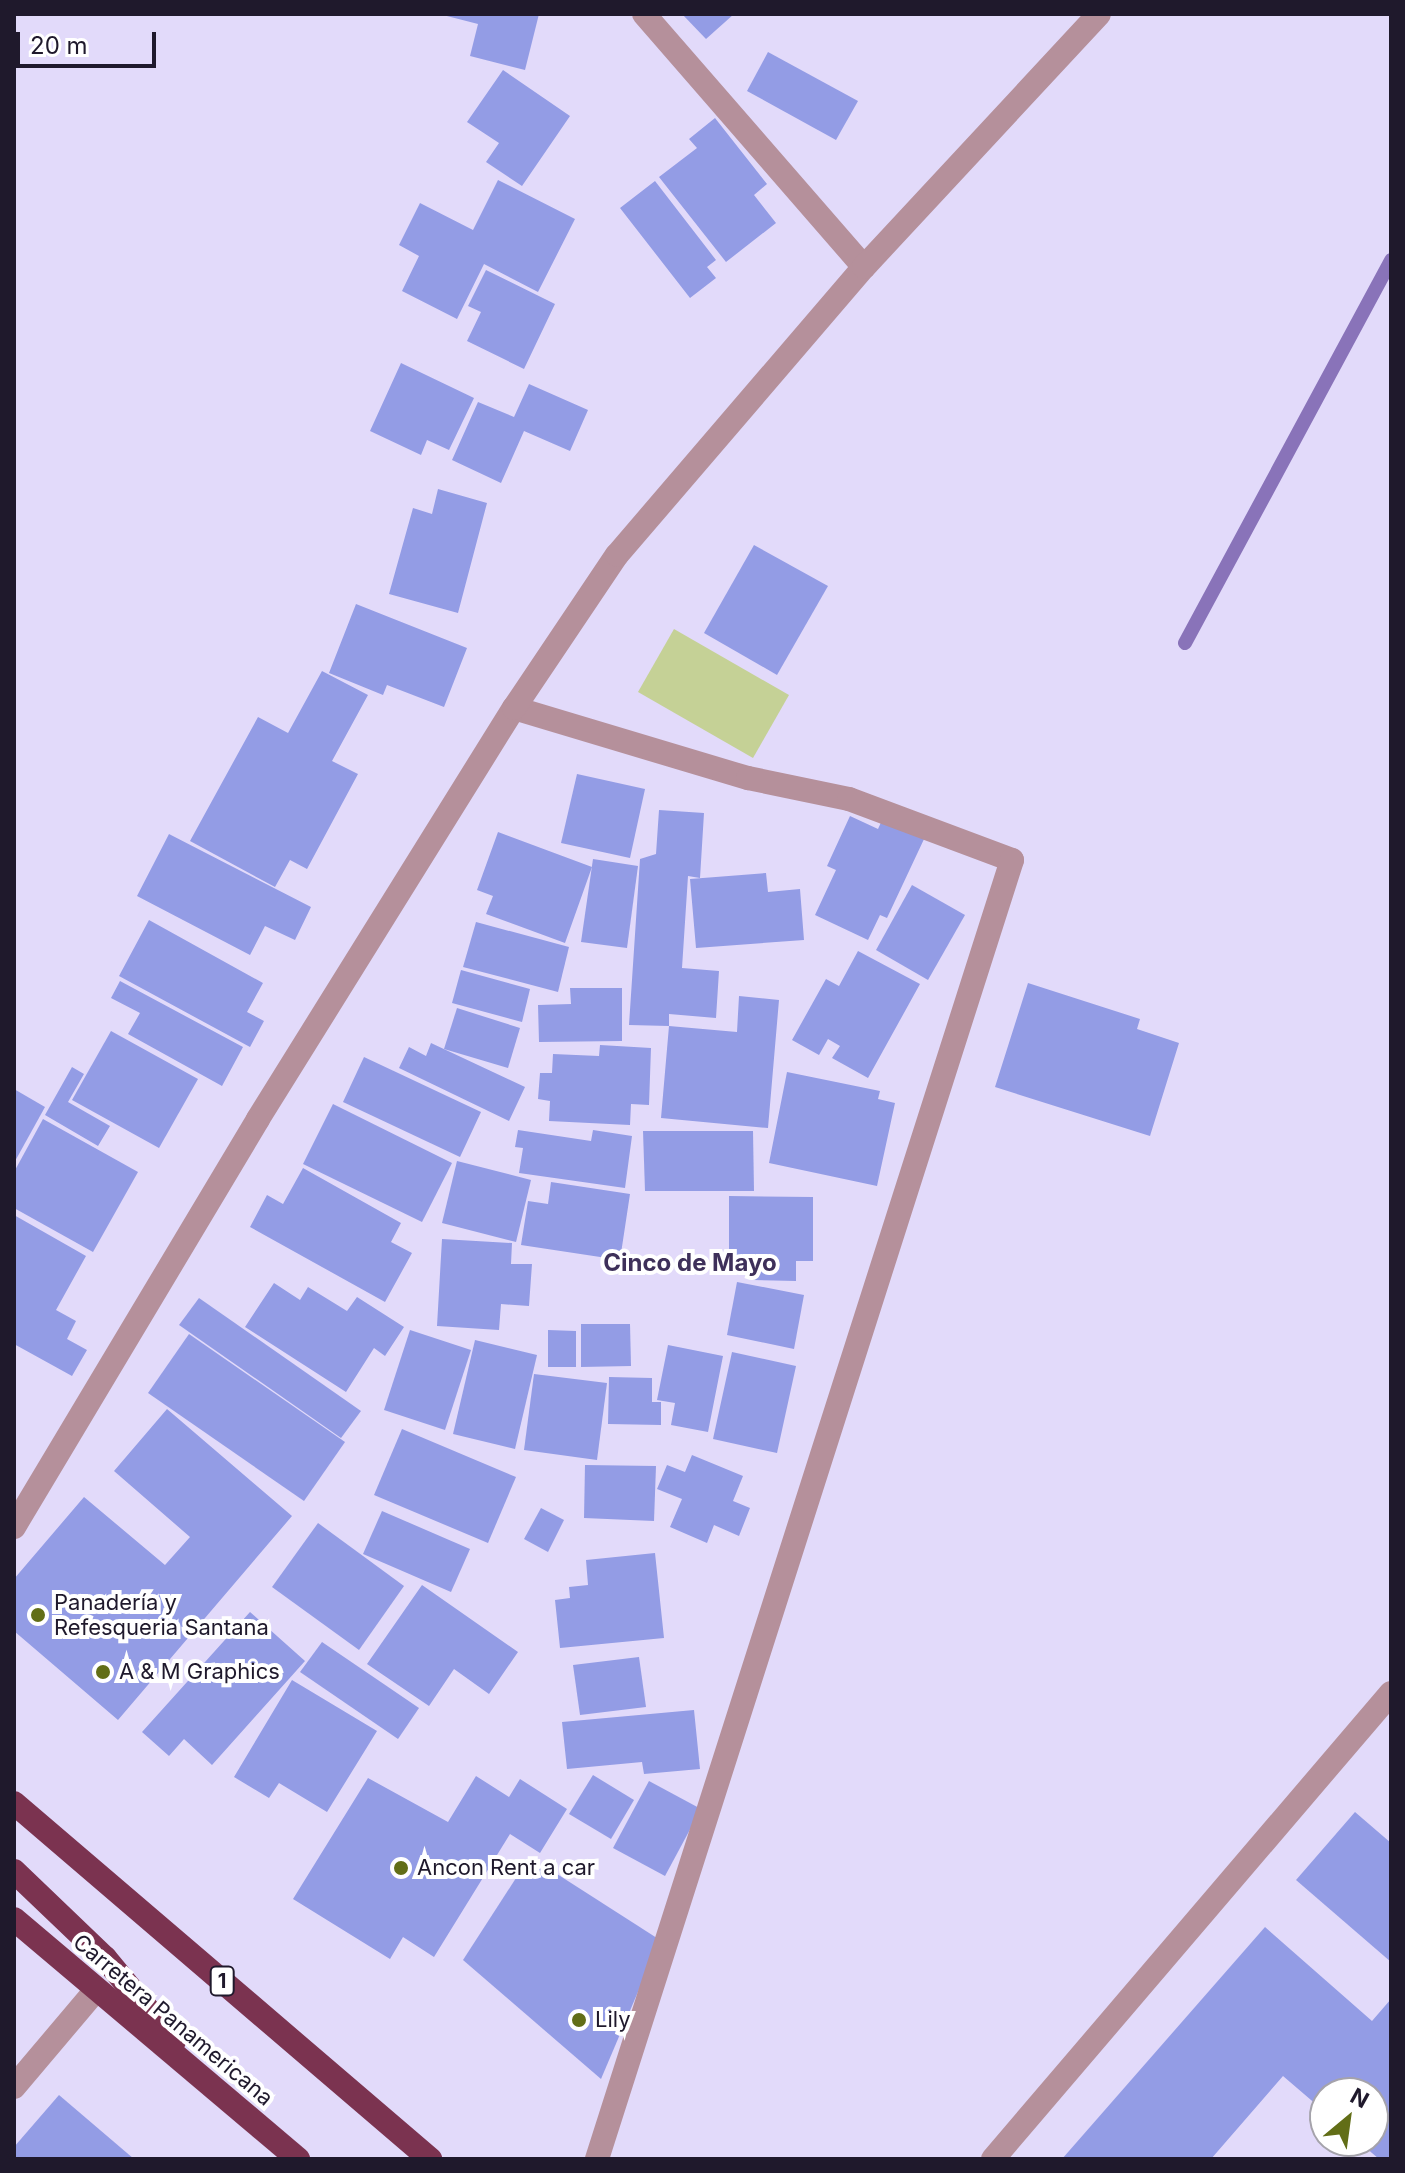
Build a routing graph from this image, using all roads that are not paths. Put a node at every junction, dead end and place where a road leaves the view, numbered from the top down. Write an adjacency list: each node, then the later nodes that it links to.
1 (644, 14): 3 (street)
2 (1099, 14): 3 (street)
3 (864, 267): 4 (street)
4 (514, 708): 5 (street); 15 (street)
5 (14, 1527)
6 (1391, 1693): 16 (street)
7 (14, 1803): 14 (highway, 1)
8 (14, 1871): 12 (highway)
9 (14, 1919): 10 (highway, Carretera Panamericana)
10 (96, 1990): 11 (street); 12 (highway, Carretera Panamericana)
11 (14, 2087)
12 (212, 2087): 13 (highway, Carretera Panamericana)
13 (298, 2159)
14 (430, 2159)
15 (597, 2159)
16 (993, 2159)

